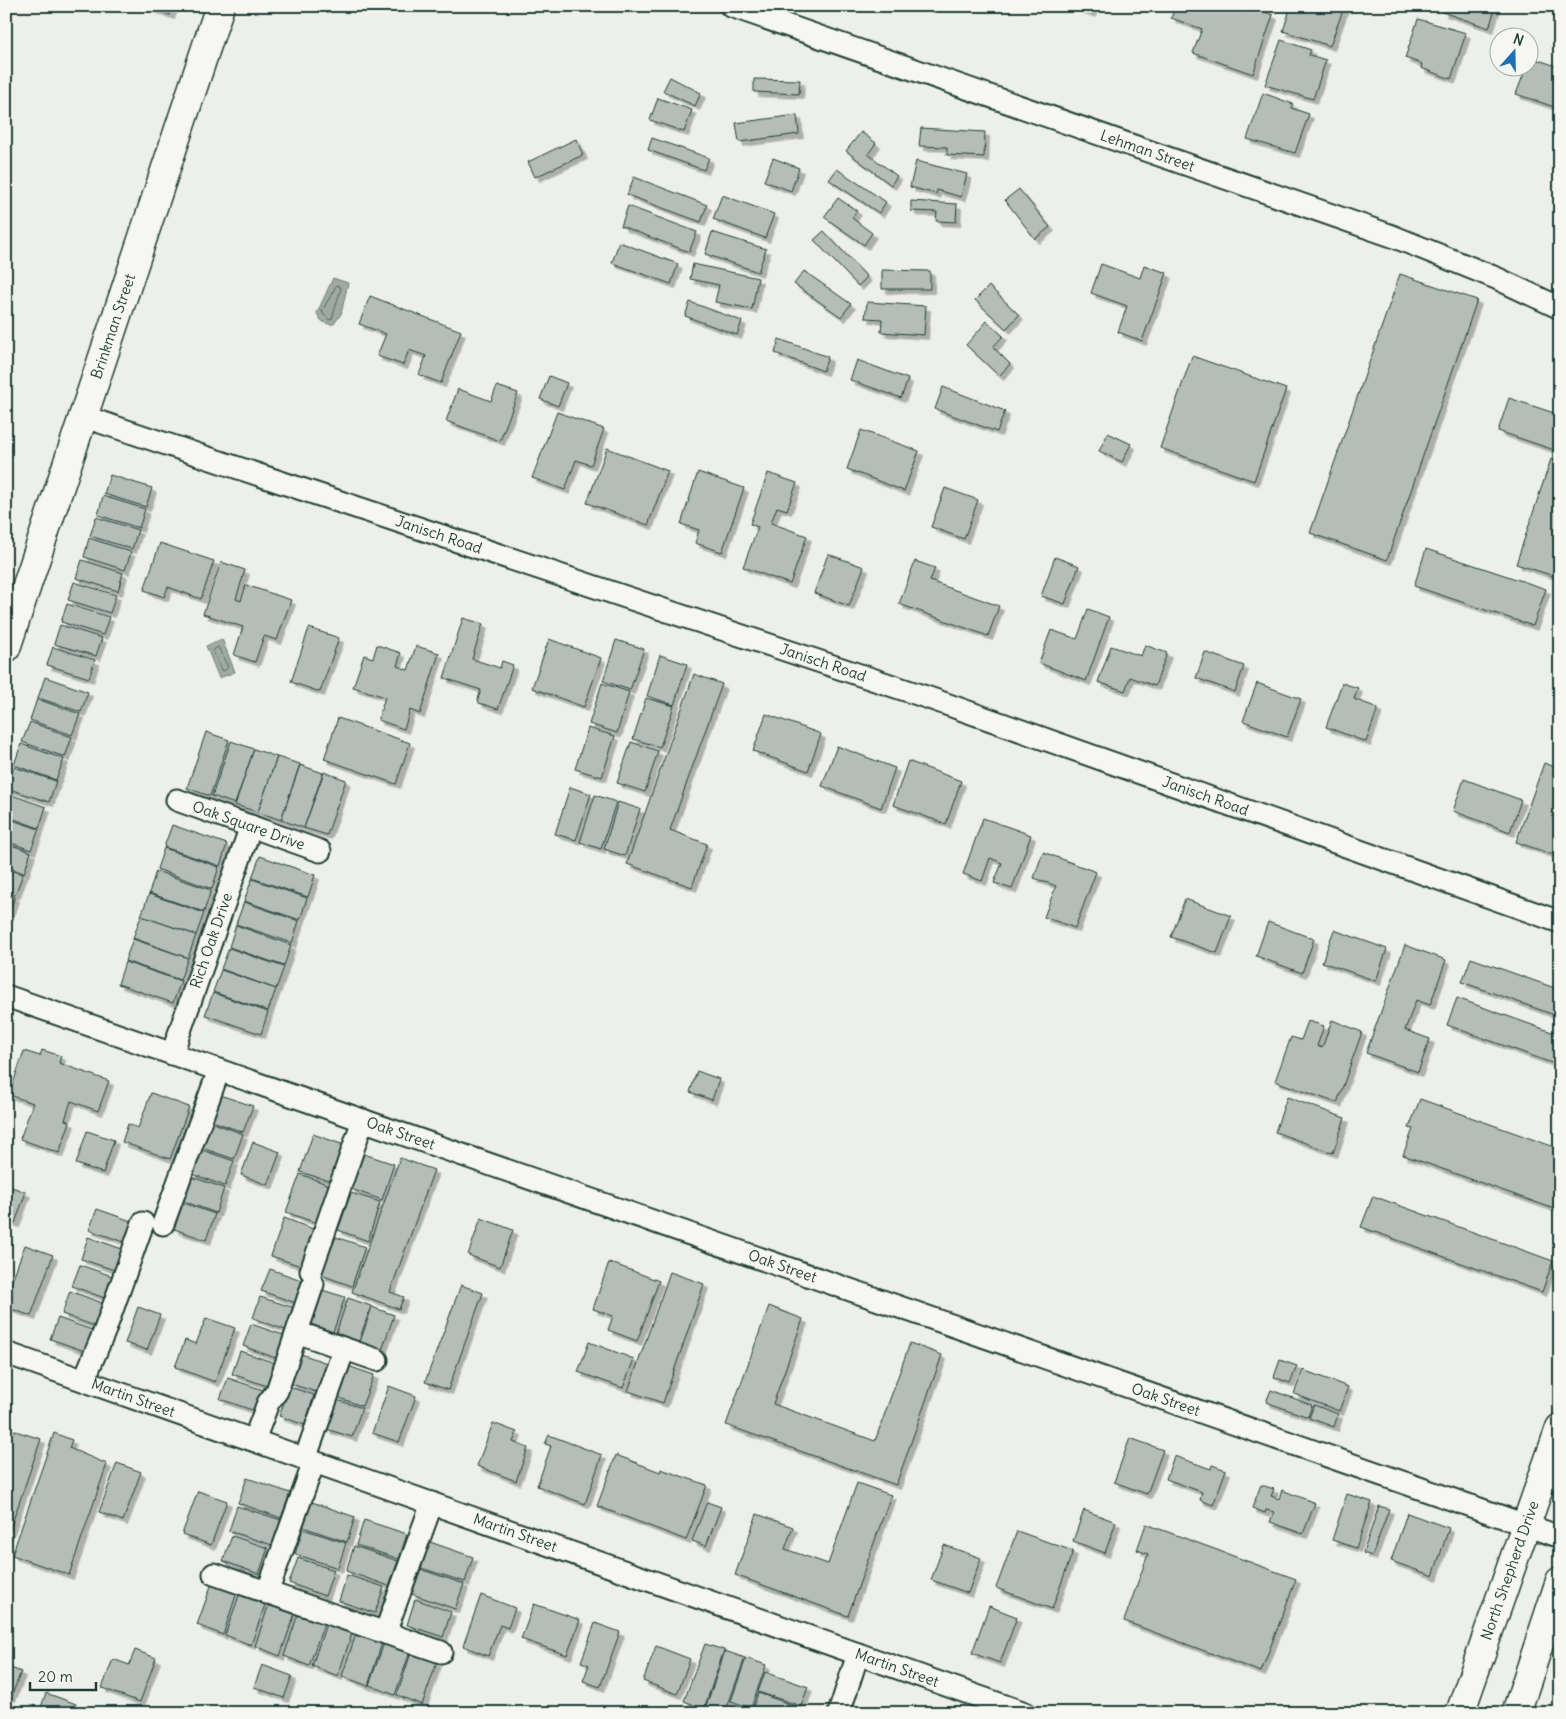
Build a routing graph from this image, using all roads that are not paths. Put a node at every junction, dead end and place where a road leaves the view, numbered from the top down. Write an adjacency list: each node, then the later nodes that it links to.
1 (220, 6): 4 (street, Brinkman Street)
2 (732, 6): 3 (street, Lehman Street)
3 (1560, 308)
4 (82, 416): 5 (street, Brinkman Street); 9 (street, Janisch Road)
5 (9, 634)
6 (177, 800): 7 (street, Oak Square Drive)
7 (250, 826): 8 (street, Oak Square Drive); 11 (street, Rich Oak Drive)
8 (320, 851)
9 (1560, 922)
10 (6, 996): 11 (street, Oak Street)
11 (172, 1054): 12 (street, Oak Street)
12 (219, 1070): 13 (street, Oak Street); 18 (street)
13 (364, 1120): 20 (street); 23 (street, Oak Street)
14 (308, 1336): 15 (street)
15 (344, 1349): 17 (street); 21 (street)
16 (6, 1353): 18 (street, Martin Street)
17 (377, 1360)
18 (84, 1380): 20 (street, Martin Street)
19 (1560, 1428): 23 (street, North Shepherd Drive)
20 (254, 1440): 21 (street, Martin Street)
21 (310, 1460): 22 (street, Martin Street); 27 (street)
22 (432, 1504): 28 (street); 30 (street, Martin Street)
23 (1527, 1526): 24 (street, Oak Street); 33 (street, North Shepherd Drive)
24 (1560, 1537)
25 (214, 1574): 27 (street)
26 (1560, 1581): 34 (street)
27 (267, 1592): 28 (street)
28 (385, 1633): 29 (street)
29 (441, 1652)
30 (858, 1654): 31 (street); 32 (street, Martin Street)
31 (839, 1713)
32 (1025, 1713)
33 (1460, 1713)
34 (1516, 1713)

